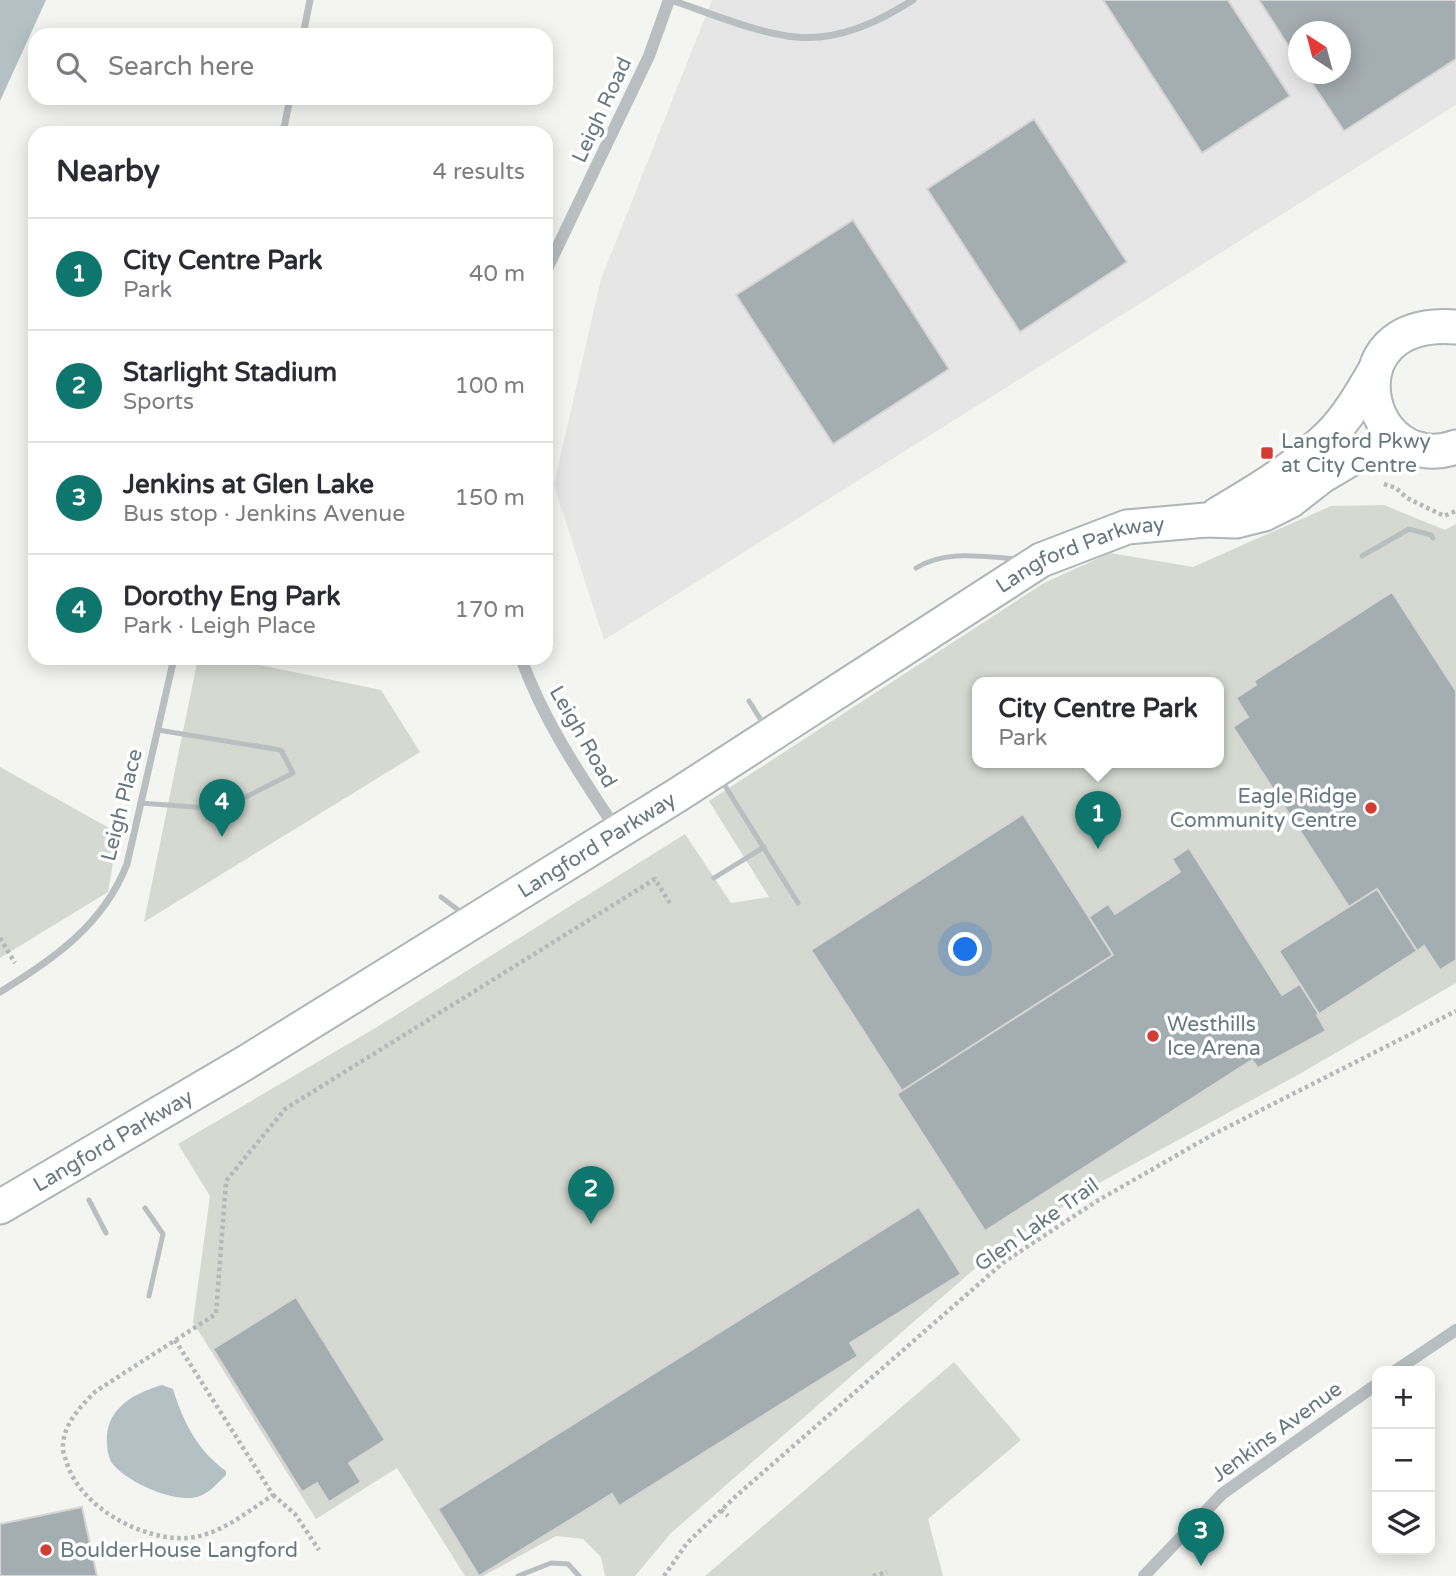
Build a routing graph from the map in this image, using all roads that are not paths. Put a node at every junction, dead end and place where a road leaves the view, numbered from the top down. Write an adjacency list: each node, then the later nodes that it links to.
1 (310, 0): 4 (street)
2 (670, 0): 3 (street); 7 (street, Leigh Road)
3 (913, 0)
4 (304, 28)
5 (289, 105): 6 (street)
6 (284, 126)
7 (553, 256)
8 (1454, 327): 9 (main road, Langford Parkway)
9 (1374, 372): 10 (main road); 11 (main road, Langford Parkway)
10 (1442, 451): 11 (main road, Langford Parkway)
11 (1206, 520): 14 (main road, Langford Parkway)
12 (1433, 538): 13 (lane)
13 (1362, 556)
14 (1041, 560): 15 (lane); 20 (main road, Langford Parkway)
15 (916, 568)
16 (172, 665): 19 (street, Leigh Place)
17 (524, 665): 23 (street, Leigh Road)
18 (749, 701): 20 (lane)
19 (158, 730): 22 (street, Leigh Place); 22 (lane)
20 (771, 736): 21 (main road, Langford Parkway)
21 (716, 772): 23 (main road, Langford Parkway); 24 (lane)
22 (140, 803): 29 (street, Leigh Place)
23 (618, 832): 28 (main road, Langford Parkway)
24 (764, 848): 25 (lane); 27 (lane)
25 (714, 878)
26 (442, 897): 28 (lane)
27 (798, 902)
28 (473, 921): 31 (main road, Langford Parkway)
29 (0, 992)
30 (89, 1200): 33 (lane)
31 (0, 1207)
32 (145, 1208): 34 (lane)
33 (106, 1233)
34 (149, 1296)
35 (1456, 1330): 36 (street)
36 (1402, 1366)
37 (1372, 1388): 40 (street, Jenkins Avenue)
38 (518, 1576): 39 (lane)
39 (579, 1576)
40 (1144, 1576)

